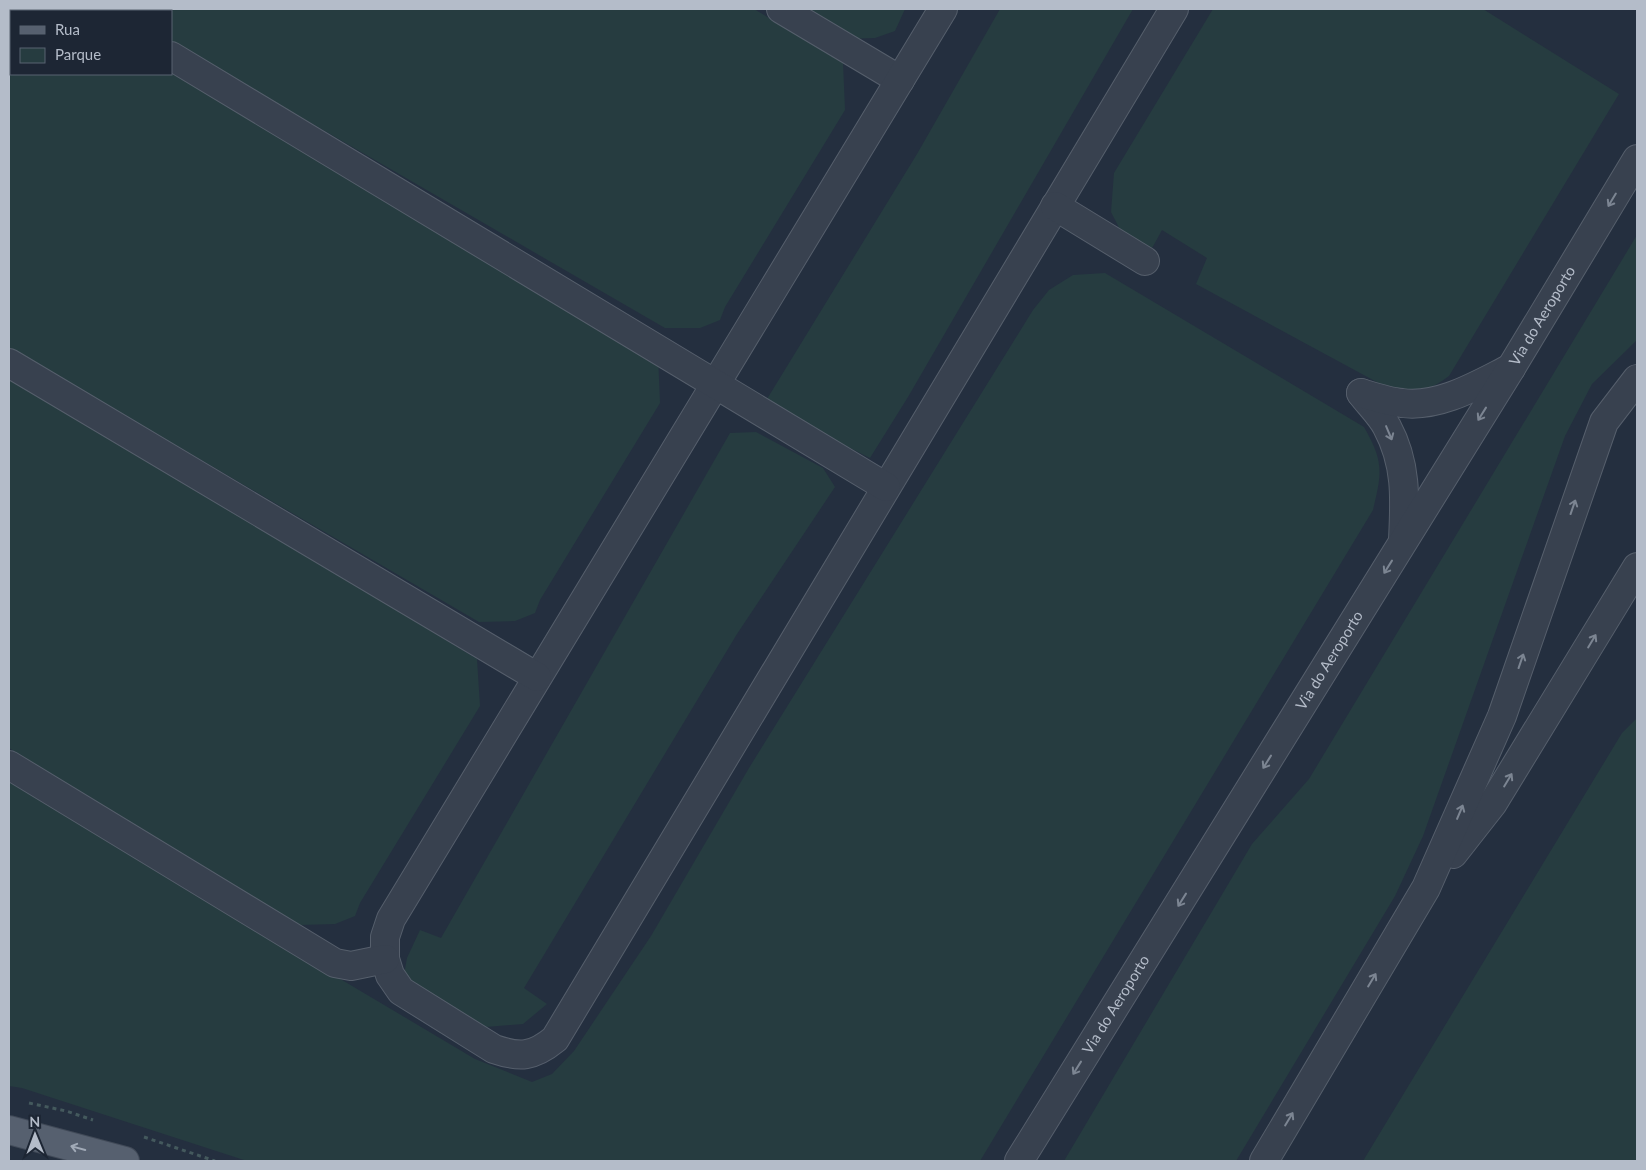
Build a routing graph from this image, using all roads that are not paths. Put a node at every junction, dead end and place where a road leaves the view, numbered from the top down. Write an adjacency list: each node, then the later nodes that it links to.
1 (781, 9): 5 (street)
2 (943, 9): 5 (street)
3 (1174, 9): 7 (street)
4 (172, 57): 12 (street)
5 (900, 80): 12 (street)
6 (1637, 158): 10 (street, Via do Aeroporto, one-way to 10)
7 (1056, 206): 8 (street); 13 (street)
8 (1145, 261)
9 (9, 363): 16 (street)
10 (1511, 368): 14 (street, Via do Aeroporto, one-way to 14); 14 (street, one-way to 14)
11 (1637, 379): 18 (street, one-way to 11)
12 (715, 384): 13 (street); 16 (street)
13 (886, 487): 19 (street)
14 (1403, 543): 22 (street, Via do Aeroporto, one-way to 22)
15 (1637, 569): 18 (street, one-way to 15)
16 (537, 677): 19 (street)
17 (9, 765): 19 (street)
18 (1426, 888): 23 (street, one-way to 18)
19 (385, 959)
20 (9, 1130): 21 (main road, one-way to 20)
21 (125, 1161)
22 (1019, 1161)
23 (1264, 1161)

